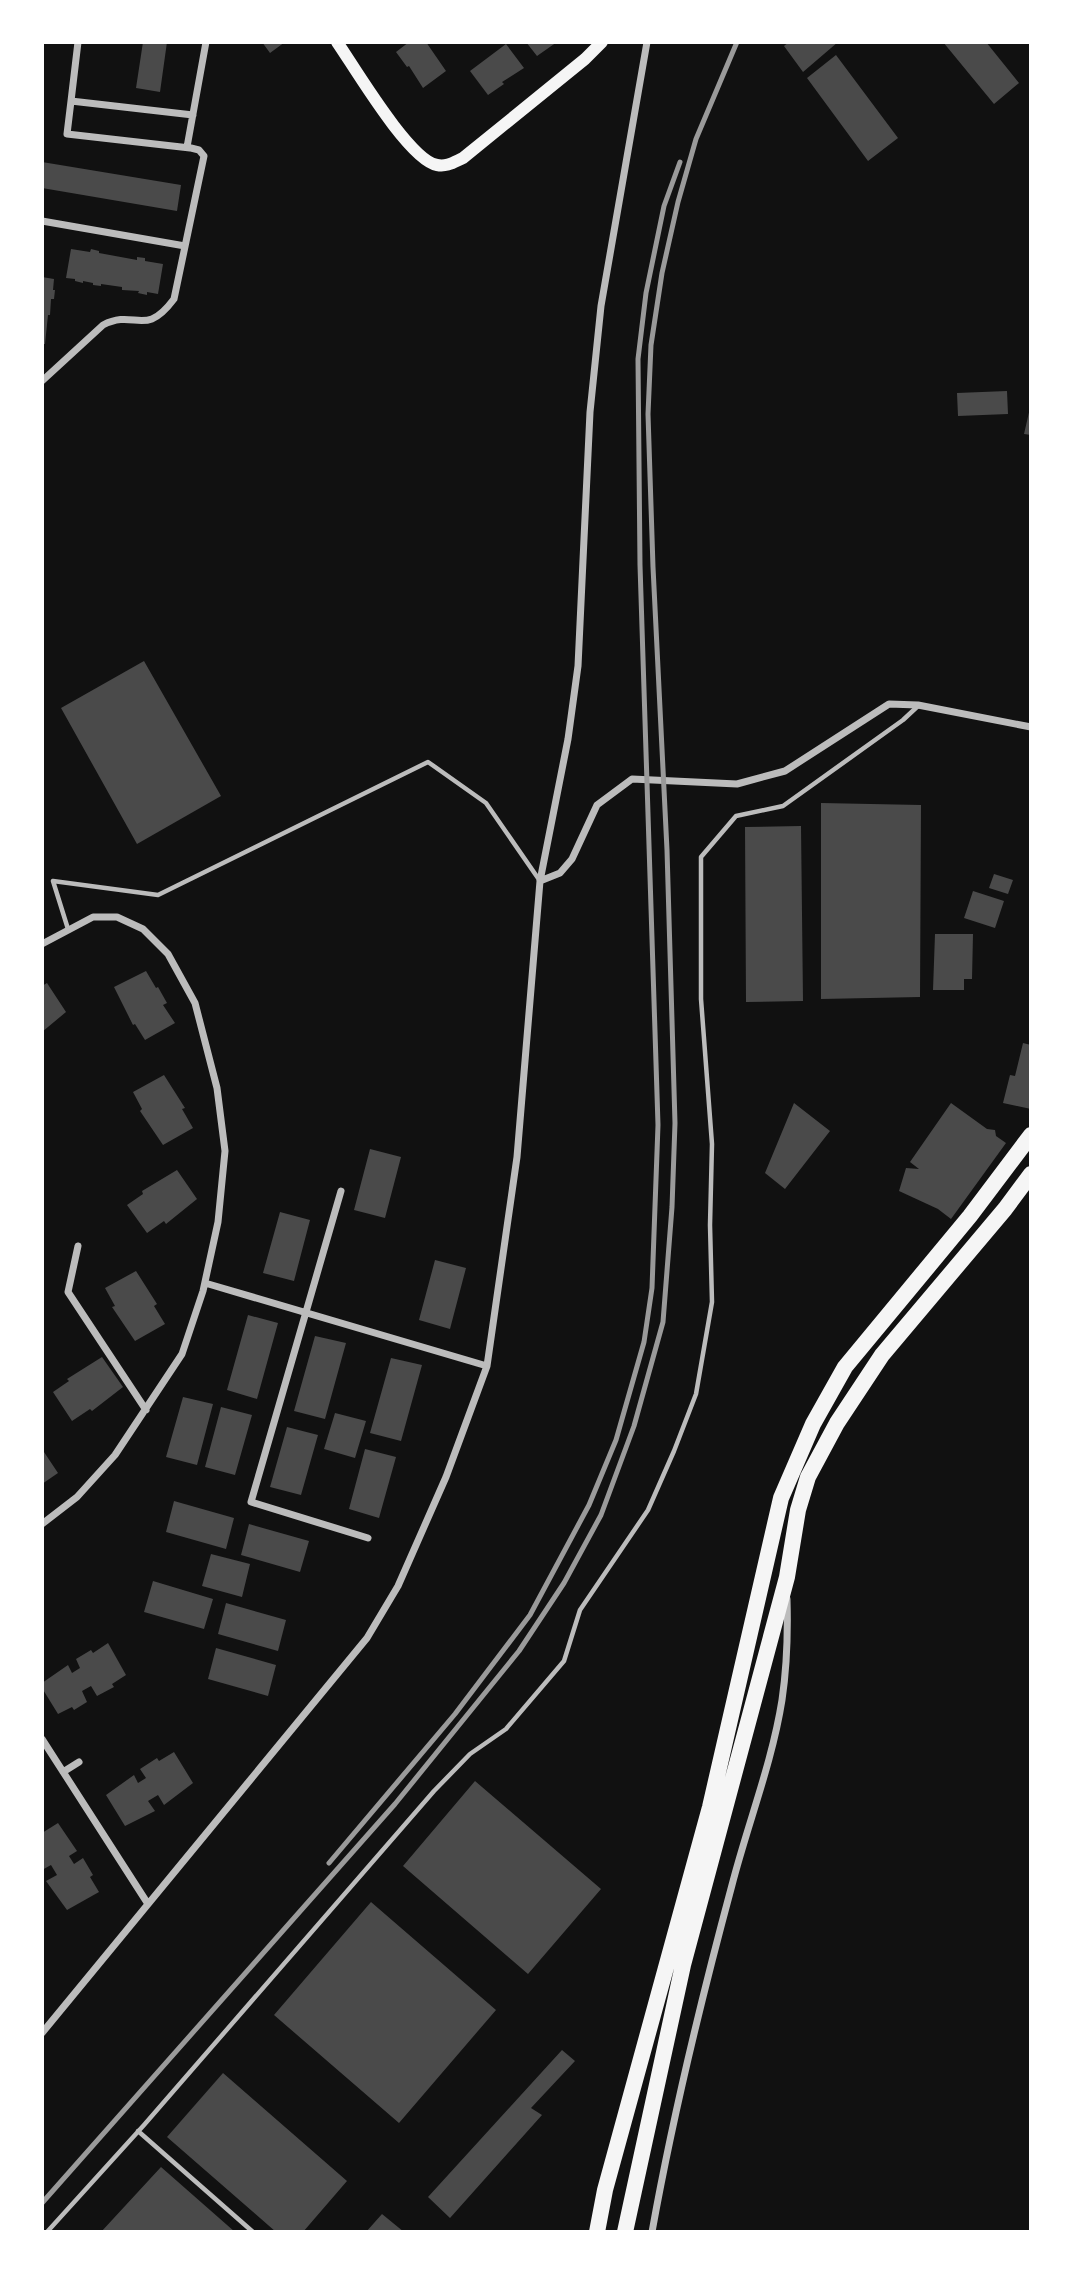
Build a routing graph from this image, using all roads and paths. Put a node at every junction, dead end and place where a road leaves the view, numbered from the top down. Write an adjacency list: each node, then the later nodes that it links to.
1 (78, 42): 6 (street)
2 (206, 42): 7 (street)
3 (337, 42): 4 (main road)
4 (602, 42)
5 (648, 42): 14 (street)
6 (71, 101): 7 (street); 8 (street)
7 (193, 116): 8 (street)
8 (190, 148): 10 (street)
9 (42, 221): 10 (street)
10 (185, 246): 11 (street)
11 (42, 381)
12 (918, 705): 13 (street); 14 (street); 33 (lane)
13 (1031, 727)
14 (540, 881): 15 (lane); 23 (street)
15 (68, 929): 16 (street); 21 (street)
16 (42, 943)
17 (1031, 1135): 36 (highway)
18 (1031, 1174): 27 (highway)
19 (341, 1191): 22 (street)
20 (78, 1246): 24 (street)
21 (205, 1283): 22 (street); 24 (street)
22 (306, 1312): 23 (street); 26 (street)
23 (487, 1366): 31 (street)
24 (146, 1410): 25 (street)
25 (42, 1524)
26 (368, 1538)
27 (787, 1577): 37 (highway); 38 (street)
28 (42, 1739): 30 (street)
29 (79, 1762): 30 (street)
30 (63, 1772): 31 (street)
31 (148, 1904): 32 (street)
32 (42, 2033)
33 (138, 2131): 34 (lane); 35 (lane)
34 (47, 2232)
35 (253, 2232)
36 (597, 2232)
37 (625, 2232)
38 (652, 2232)

